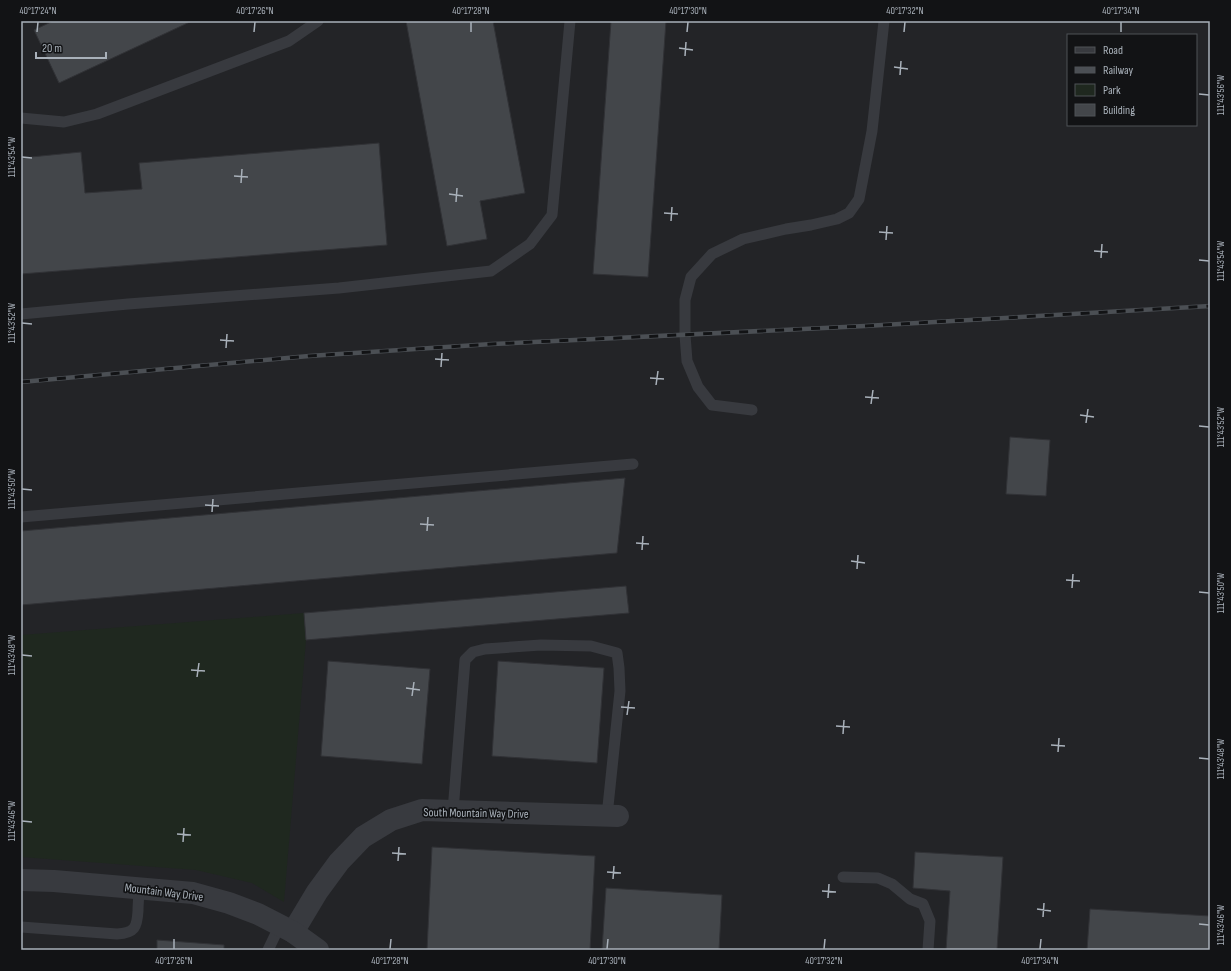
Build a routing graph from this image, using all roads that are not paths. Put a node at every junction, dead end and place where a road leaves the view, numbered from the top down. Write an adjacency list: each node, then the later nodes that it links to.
1 (318, 21): 4 (lane)
2 (570, 21): 5 (lane)
3 (884, 21): 6 (lane)
4 (21, 118)
5 (21, 314)
6 (752, 410)
7 (633, 464): 8 (lane)
8 (21, 517)
9 (453, 811): 10 (street, South Mountain Way Drive); 10 (lane); 15 (street, South Mountain Way Drive)
10 (612, 816)
11 (843, 876): 18 (lane)
12 (21, 880): 13 (street, Mountain Way Drive)
13 (139, 888): 14 (lane); 15 (street, Mountain Way Drive)
14 (21, 927)
15 (287, 929): 16 (lane); 17 (street, Mountain Way Drive)
16 (268, 950)
17 (318, 950)
18 (928, 950)

